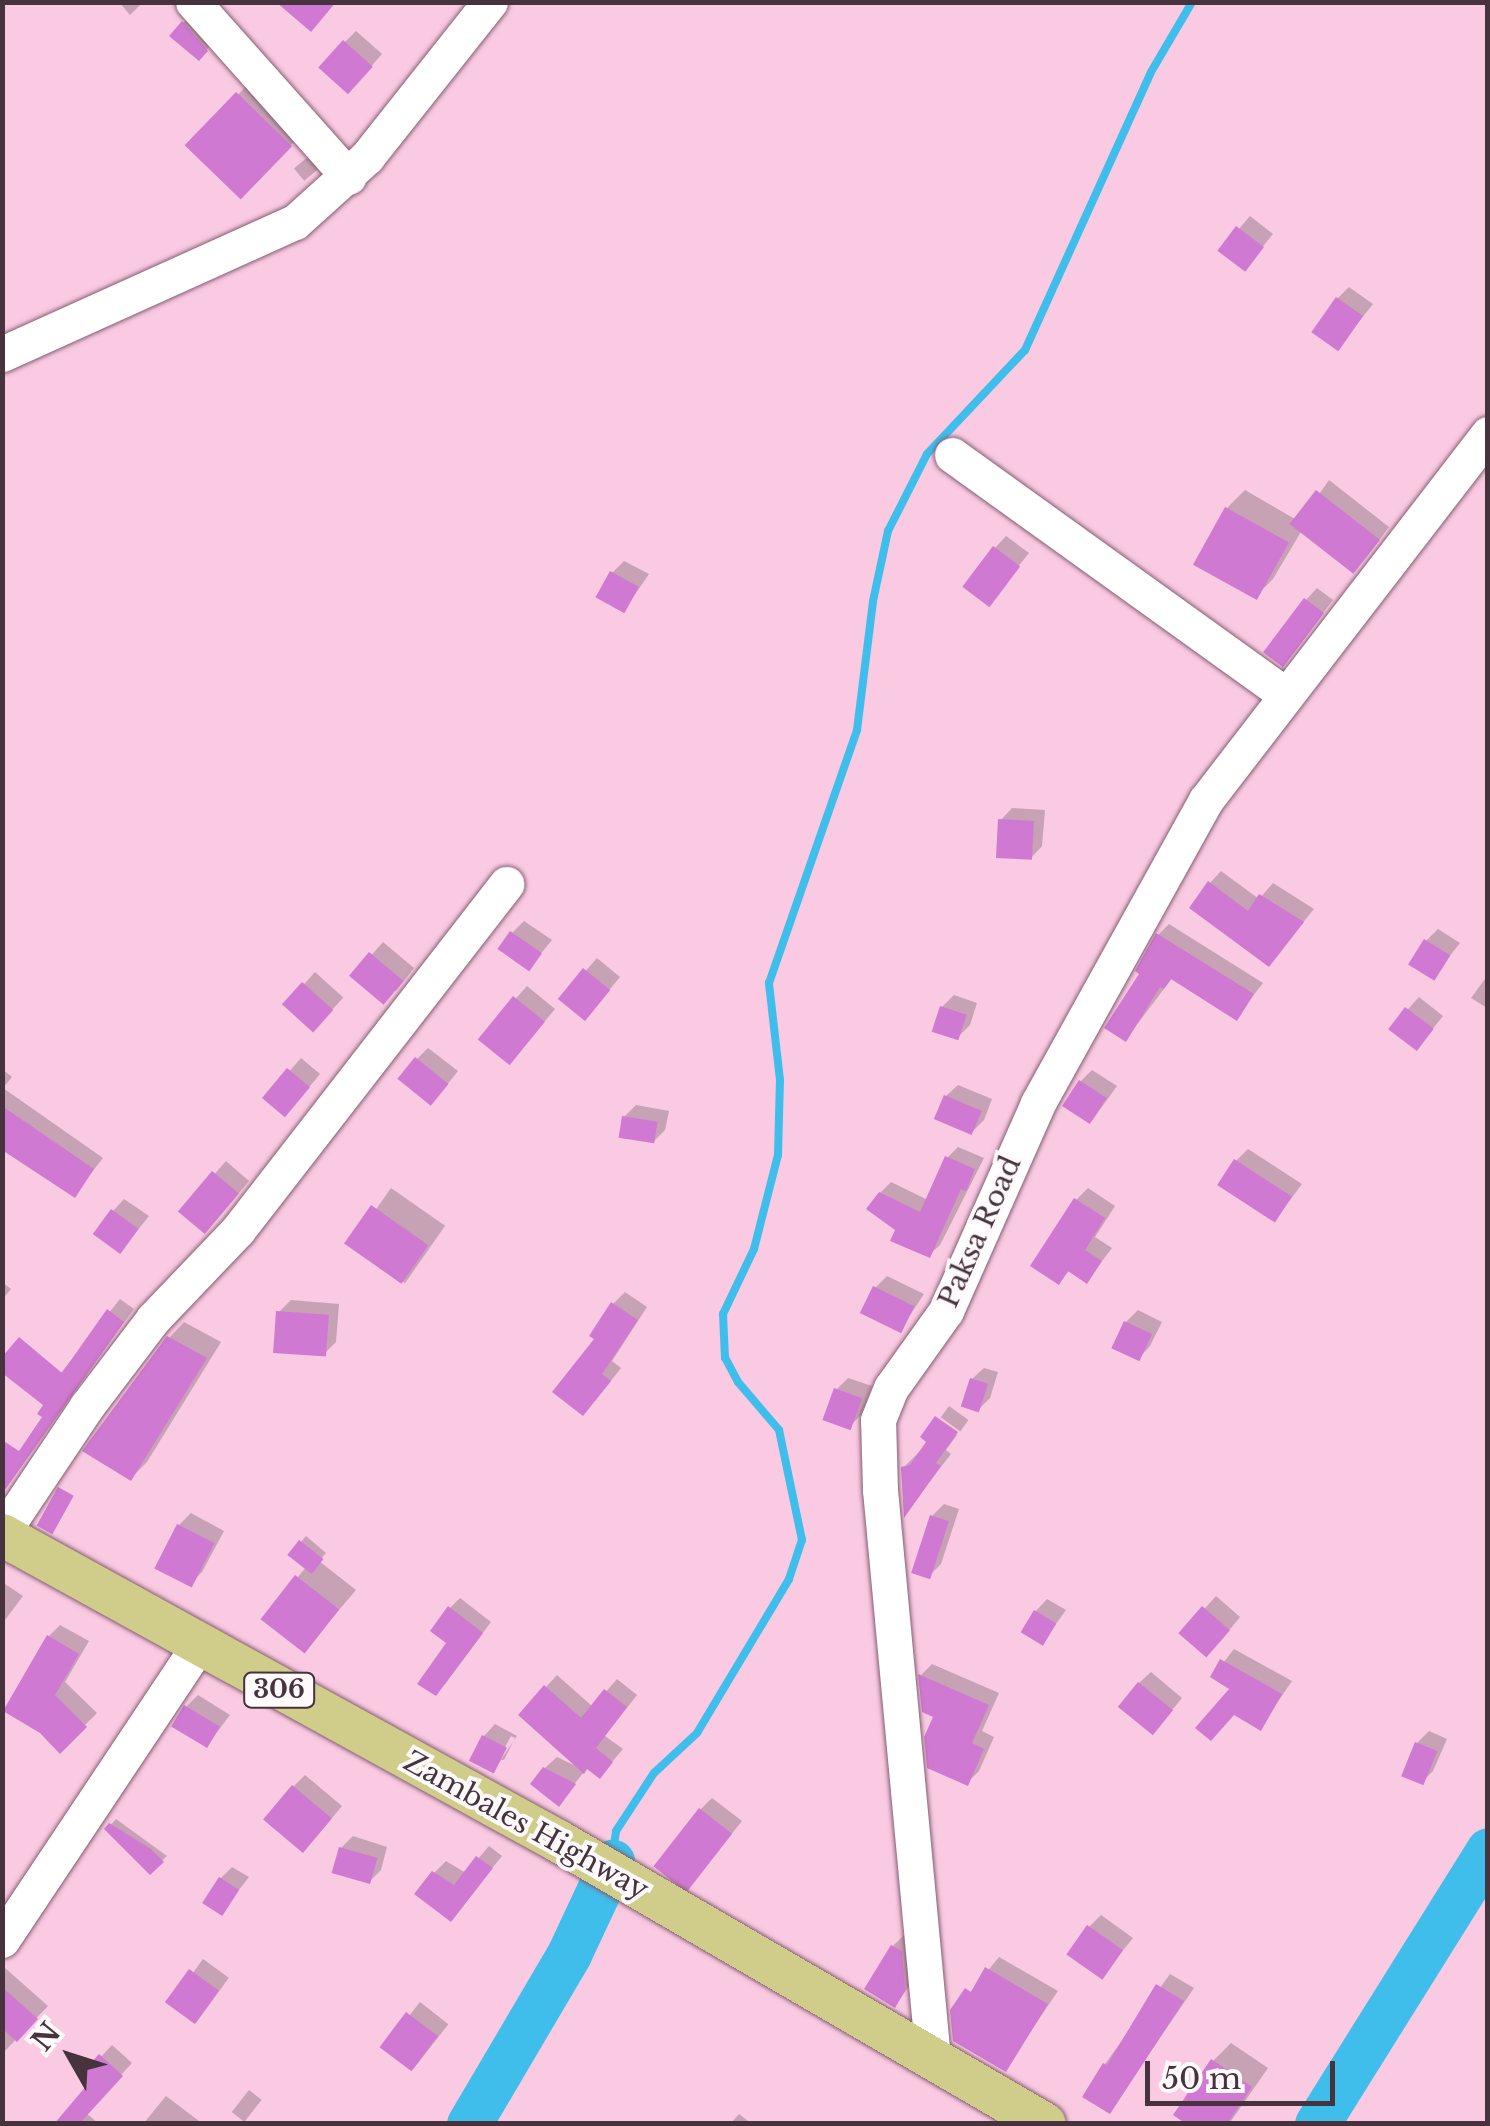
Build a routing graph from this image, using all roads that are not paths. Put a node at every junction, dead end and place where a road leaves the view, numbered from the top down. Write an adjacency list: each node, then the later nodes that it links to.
1 (193, 2): 3 (street)
2 (490, 2): 3 (street)
3 (349, 177): 4 (street)
4 (2, 354)
5 (1483, 444): 7 (street, Paksa Road)
6 (952, 455): 7 (street)
7 (1284, 694): 12 (street, Paksa Road)
8 (506, 884): 9 (street)
9 (2, 1534): 10 (main road, Zambales Highway / 306)
10 (198, 1646): 11 (street); 12 (main road, Zambales Highway / 306)
11 (2, 1940)
12 (932, 2059): 13 (main road, Zambales Highway / 306)
13 (1045, 2124)

